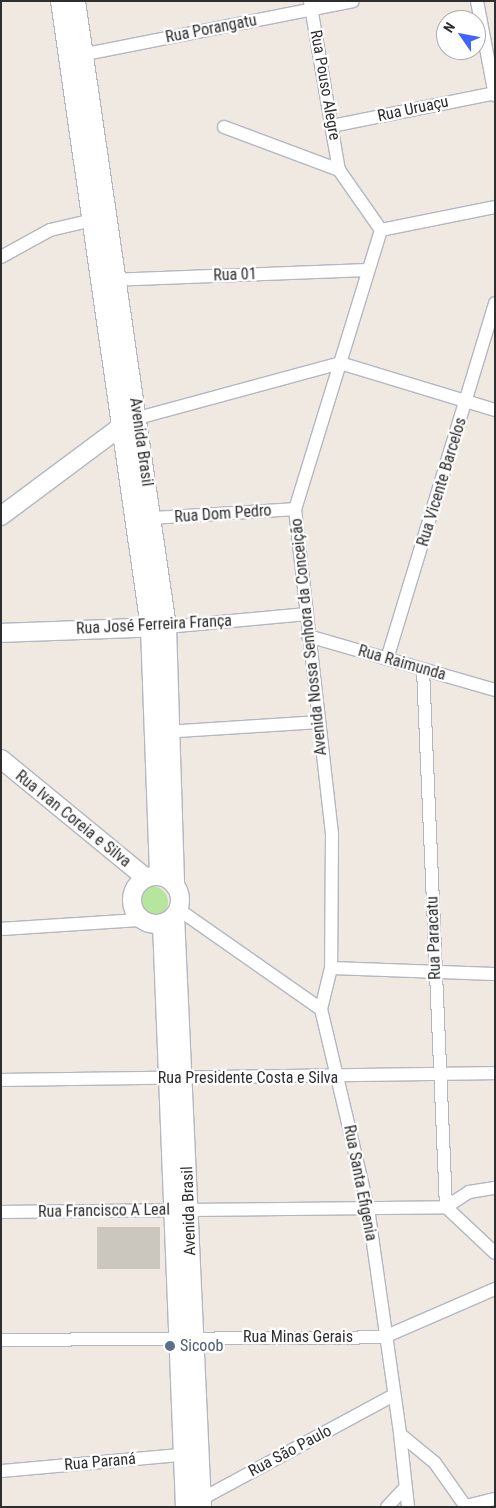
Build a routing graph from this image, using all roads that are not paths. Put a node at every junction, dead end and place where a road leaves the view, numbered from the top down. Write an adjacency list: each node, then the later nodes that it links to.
1 (60, 1): 6 (street, Avenida Brasil)
2 (76, 1): 6 (street, Avenida Brasil)
3 (353, 1): 5 (street, Rua Porangatu)
4 (477, 1): 7 (street)
5 (311, 5): 6 (street, Rua Porangatu); 8 (street, Rua Pouso Alegre)
6 (76, 56): 10 (street, Avenida Brasil)
7 (495, 93): 8 (street, Rua Uruaçu)
8 (332, 126): 11 (street, Rua Pouso Alegre)
9 (224, 127): 11 (street)
10 (91, 156): 13 (street, Avenida Brasil); 17 (street, Avenida Brasil)
11 (339, 170): 14 (street)
12 (495, 207): 14 (street)
13 (93, 220): 15 (street); 17 (street, Avenida Brasil)
14 (380, 230): 16 (street, Avenida Nossa Senhora da Conceição)
15 (1, 257)
16 (368, 270): 17 (street, Rua 01); 19 (street, Avenida Nossa Senhora da Conceição)
17 (109, 280): 22 (street, Avenida Brasil)
18 (495, 303): 20 (street, Rua Vicente Barcelos)
19 (340, 363): 20 (street); 22 (street); 23 (street, Avenida Nossa Senhora da Conceição)
20 (467, 401): 21 (street); 30 (street, Rua Vicente Barcelos)
21 (495, 410)
22 (129, 420): 24 (street); 25 (street, Avenida Brasil); 27 (street, Avenida Brasil)
23 (295, 509): 25 (street, Rua Dom Pedro); 26 (street, Avenida Nossa Senhora da Conceição)
24 (1, 516)
25 (152, 518): 27 (street, Avenida Brasil)
26 (306, 614): 27 (street, Rua José Ferreira França); 29 (street, Avenida Nossa Senhora da Conceição)
27 (158, 627): 28 (street, Rua José Ferreira França); 34 (street, Avenida Brasil); 35 (street, Avenida Brasil)
28 (1, 633)
29 (308, 636): 30 (street, Rua Raimunda); 33 (street, Avenida Nossa Senhora da Conceição)
30 (387, 659): 31 (street, Rua Raimunda)
31 (423, 669): 32 (street, Rua Raimunda); 43 (street, Rua Paracatu)
32 (495, 690)
33 (318, 722): 35 (street); 42 (street, Avenida Nossa Senhora da Conceição)
34 (153, 732): 35 (street); 37 (street, Avenida Brasil)
35 (173, 733): 38 (street, Avenida Brasil)
36 (1, 759): 37 (street, Rua Ivan Coreia e Silva)
37 (152, 877): 38 (street, Rua Ivan Coreia e Silva); 40 (street)
38 (175, 886): 39 (street, Avenida Brasil)
39 (172, 916): 40 (street); 45 (street); 48 (street, Avenida Brasil)
40 (142, 920): 41 (street)
41 (1, 928)
42 (331, 968): 43 (street); 45 (street, Avenida Nossa Senhora da Conceição)
43 (436, 972): 44 (street); 47 (street, Rua Paracatu)
44 (495, 974)
45 (320, 1009): 49 (street, Rua Santa Efigenia)
46 (495, 1074): 47 (street, Rua Presidente Costa e Silva)
47 (440, 1075): 49 (street, Rua Presidente Costa e Silva); 52 (street, Rua Paracatu)
48 (175, 1077): 49 (street, Rua Presidente Costa e Silva); 50 (street, Rua Presidente Costa e Silva); 54 (street, Avenida Brasil)
49 (339, 1078): 53 (street, Rua Santa Efigenia)
50 (1, 1080)
51 (495, 1188): 52 (street)
52 (446, 1207): 53 (street, Rua Francisco A Leal); 56 (street)
53 (368, 1208): 54 (street, Rua Francisco A Leal); 59 (street, Rua Santa Efigenia)
54 (181, 1210): 55 (street, Rua Francisco A Leal); 58 (street, Avenida Brasil)
55 (1, 1212)
56 (495, 1254)
57 (495, 1289): 59 (street, Rua Minas Gerais)
58 (186, 1337): 59 (street, Rua Minas Gerais); 60 (street, Rua Minas Gerais); 63 (street, Avenida Brasil)
59 (384, 1337): 61 (street, Rua Santa Efigenia)
60 (1, 1340)
61 (394, 1395): 62 (street, Rua Santa Efigenia); 67 (street, Rua São Paulo)
62 (400, 1434): 65 (street, Rua Santa Efigenia); 68 (street)
63 (192, 1453): 64 (street, Rua Paraná); 67 (street, Avenida Brasil)
64 (1, 1471)
65 (405, 1488): 69 (street); 70 (street, Rua Santa Efigenia)
66 (495, 1499): 68 (street)
67 (194, 1505)
68 (466, 1506)
69 (387, 1507)
70 (408, 1507)

